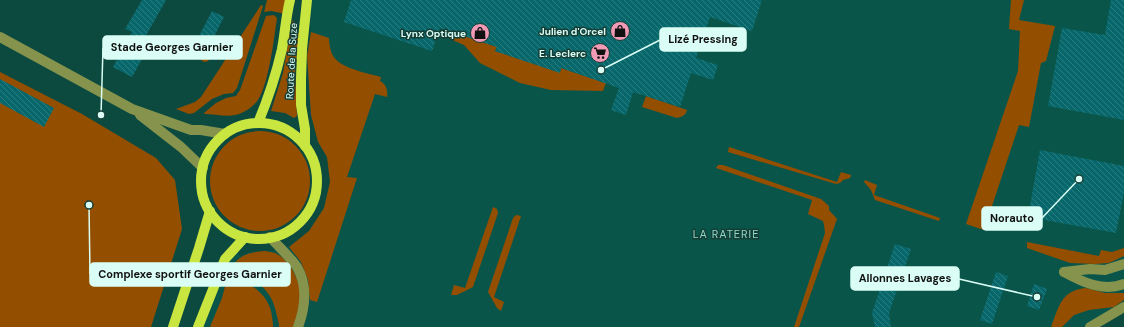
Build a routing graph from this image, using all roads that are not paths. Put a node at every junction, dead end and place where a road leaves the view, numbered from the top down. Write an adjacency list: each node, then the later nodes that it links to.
1 (290, 0): 5 (main road, Route de la Suze)
2 (307, 0): 7 (main road, Route de la Suze)
3 (0, 37): 4 (street)
4 (132, 109): 6 (street); 8 (street)
5 (258, 123): 6 (main road); 7 (main road)
6 (224, 134): 8 (main road)
7 (305, 146): 11 (main road)
8 (203, 168): 9 (main road)
9 (210, 211): 10 (main road); 15 (main road)
10 (245, 237): 11 (main road); 16 (main road)
11 (270, 237): 17 (street)
12 (1124, 264): 13 (street)
13 (1124, 284)
14 (1124, 307): 18 (street)
15 (173, 327)
16 (198, 327)
17 (298, 327)
18 (1090, 327)

